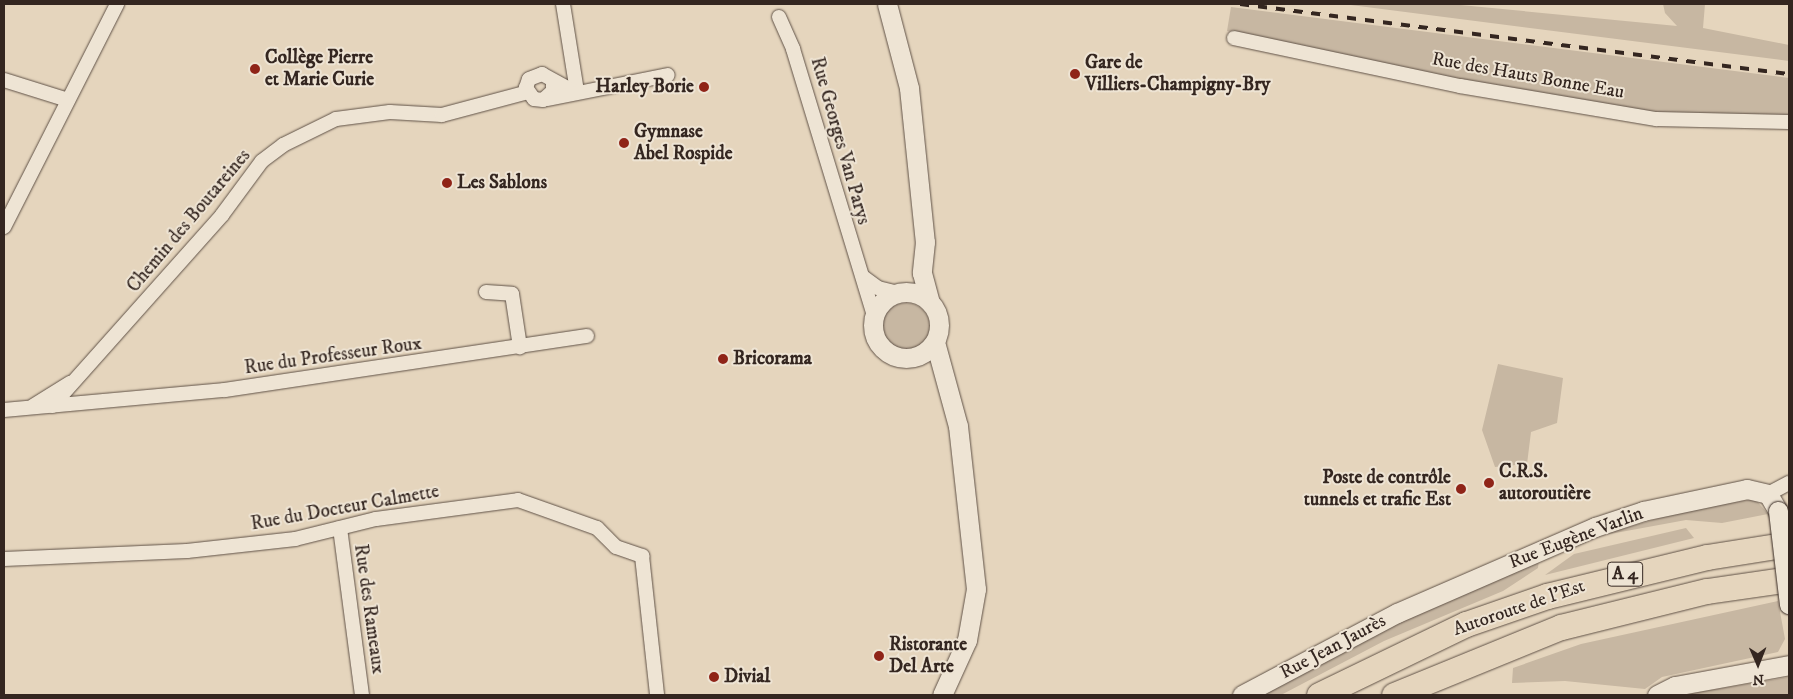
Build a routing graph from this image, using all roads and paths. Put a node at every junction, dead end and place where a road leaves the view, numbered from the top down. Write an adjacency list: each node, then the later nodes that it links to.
1 (117, 4): 12 (street)
2 (563, 4): 9 (street)
3 (887, 4): 15 (main road)
4 (778, 17): 16 (street, Rue Georges Van Parys)
5 (1234, 38): 13 (street, Rue des Hauts Bonne Eau)
6 (668, 75): 9 (street)
7 (4, 80): 12 (street)
8 (552, 82): 9 (street); 10 (street); 11 (street)
9 (575, 91): 11 (street)
10 (528, 92): 11 (street); 26 (street, Chemin des Boutareines)
11 (548, 99)
12 (68, 100): 14 (street)
13 (1789, 122)
14 (4, 227)
15 (922, 273): 18 (main road); 19 (main road)
16 (863, 277): 18 (street); 20 (street, Rue Georges Van Parys)
17 (486, 292): 23 (street)
18 (902, 293): 19 (main road); 20 (main road)
19 (930, 302): 22 (main road)
20 (874, 316): 24 (main road)
21 (587, 336): 23 (street, Rue du Professeur Roux)
22 (935, 342): 24 (main road); 25 (main road)
23 (520, 347): 27 (street, Rue du Professeur Roux)
24 (907, 358): 25 (main road)
25 (943, 380): 42 (main road)
26 (62, 392): 27 (street); 28 (street, Chemin des Boutareines); 29 (street, Chemin des Boutareines)
27 (82, 404): 28 (street, Rue du Professeur Roux)
28 (52, 406): 29 (street, Rue du Professeur Roux)
29 (31, 408): 30 (street, Rue du Professeur Roux)
30 (4, 410)
31 (1789, 483): 32 (street)
32 (1768, 494): 37 (main road, bridge); 38 (main road, Rue Eugène Varlin)
33 (340, 528): 35 (street, Rue du Docteur Calmette); 40 (street, Rue des Rameaux); 41 (street, Rue du Docteur Calmette)
34 (1789, 544): 44 (highway, Autoroute de l’Est / A 4)
35 (4, 559)
36 (1789, 579): 45 (highway, Autoroute de l’Est / A 4)
37 (1789, 604)
38 (1397, 613): 43 (main road, Rue Jean Jaurès)
39 (1787, 662): 46 (main road)
40 (362, 695)
41 (657, 695)
42 (942, 695)
43 (1242, 695)
44 (1319, 695)
45 (1394, 695)
46 (1657, 695)

